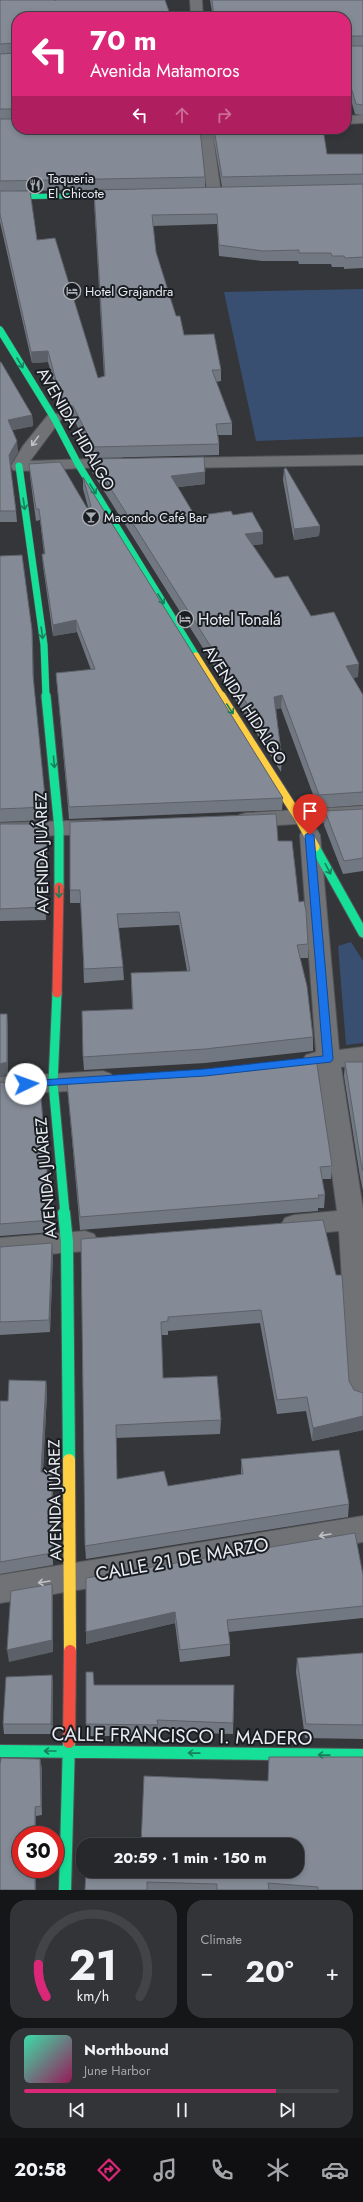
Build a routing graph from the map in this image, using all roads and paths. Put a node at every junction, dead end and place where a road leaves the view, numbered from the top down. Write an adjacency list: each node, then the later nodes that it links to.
1 (196, 0): 2 (street)
2 (197, 12)
3 (363, 119): 4 (street)
4 (351, 120)
5 (207, 134): 6 (street)
6 (214, 193)
7 (135, 195): 8 (street)
8 (0, 197)
9 (0, 330): 10 (street, AVENIDA HIDALGO, one-way to 10)
10 (54, 418): 14 (street, AVENIDA HIDALGO); 15 (street, one-way to 15)
11 (363, 460): 13 (street)
12 (133, 463): 14 (street)
13 (157, 463)
14 (78, 464): 15 (street); 19 (street, AVENIDA HIDALGO, one-way to 19)
15 (19, 466): 20 (street, AVENIDA JUÁREZ, one-way to 20)
16 (363, 813): 19 (street)
17 (230, 821): 19 (street)
18 (121, 826): 20 (street)
19 (304, 826): 22 (street, AVENIDA HIDALGO, one-way to 22); 24 (street)
20 (59, 829): 21 (street); 27 (street, AVENIDA JUÁREZ, one-way to 27)
21 (0, 830)
22 (363, 933)
23 (363, 1056): 24 (street)
24 (328, 1059): 25 (street); 29 (street)
25 (290, 1064)
26 (121, 1078): 27 (street)
27 (53, 1083): 28 (street); 32 (street, AVENIDA JUÁREZ)
28 (0, 1086)
29 (357, 1220): 30 (street); 34 (street)
30 (272, 1227)
31 (106, 1239): 32 (street)
32 (67, 1242): 33 (street); 36 (street, AVENIDA JUÁREZ)
33 (0, 1248)
34 (363, 1394)
35 (363, 1529): 36 (street, CALLE 21 DE MARZO, one-way to 36)
36 (70, 1578): 37 (street, CALLE 21 DE MARZO, one-way to 37); 39 (street, AVENIDA JUÁREZ)
37 (0, 1589)
38 (0, 1752): 39 (street, CALLE FRANCISCO I. MADERO, one-way to 38)
39 (69, 1752): 40 (street, CALLE FRANCISCO I. MADERO, one-way to 39); 41 (street, AVENIDA JUÁREZ)
40 (363, 1755)
41 (65, 1890)

